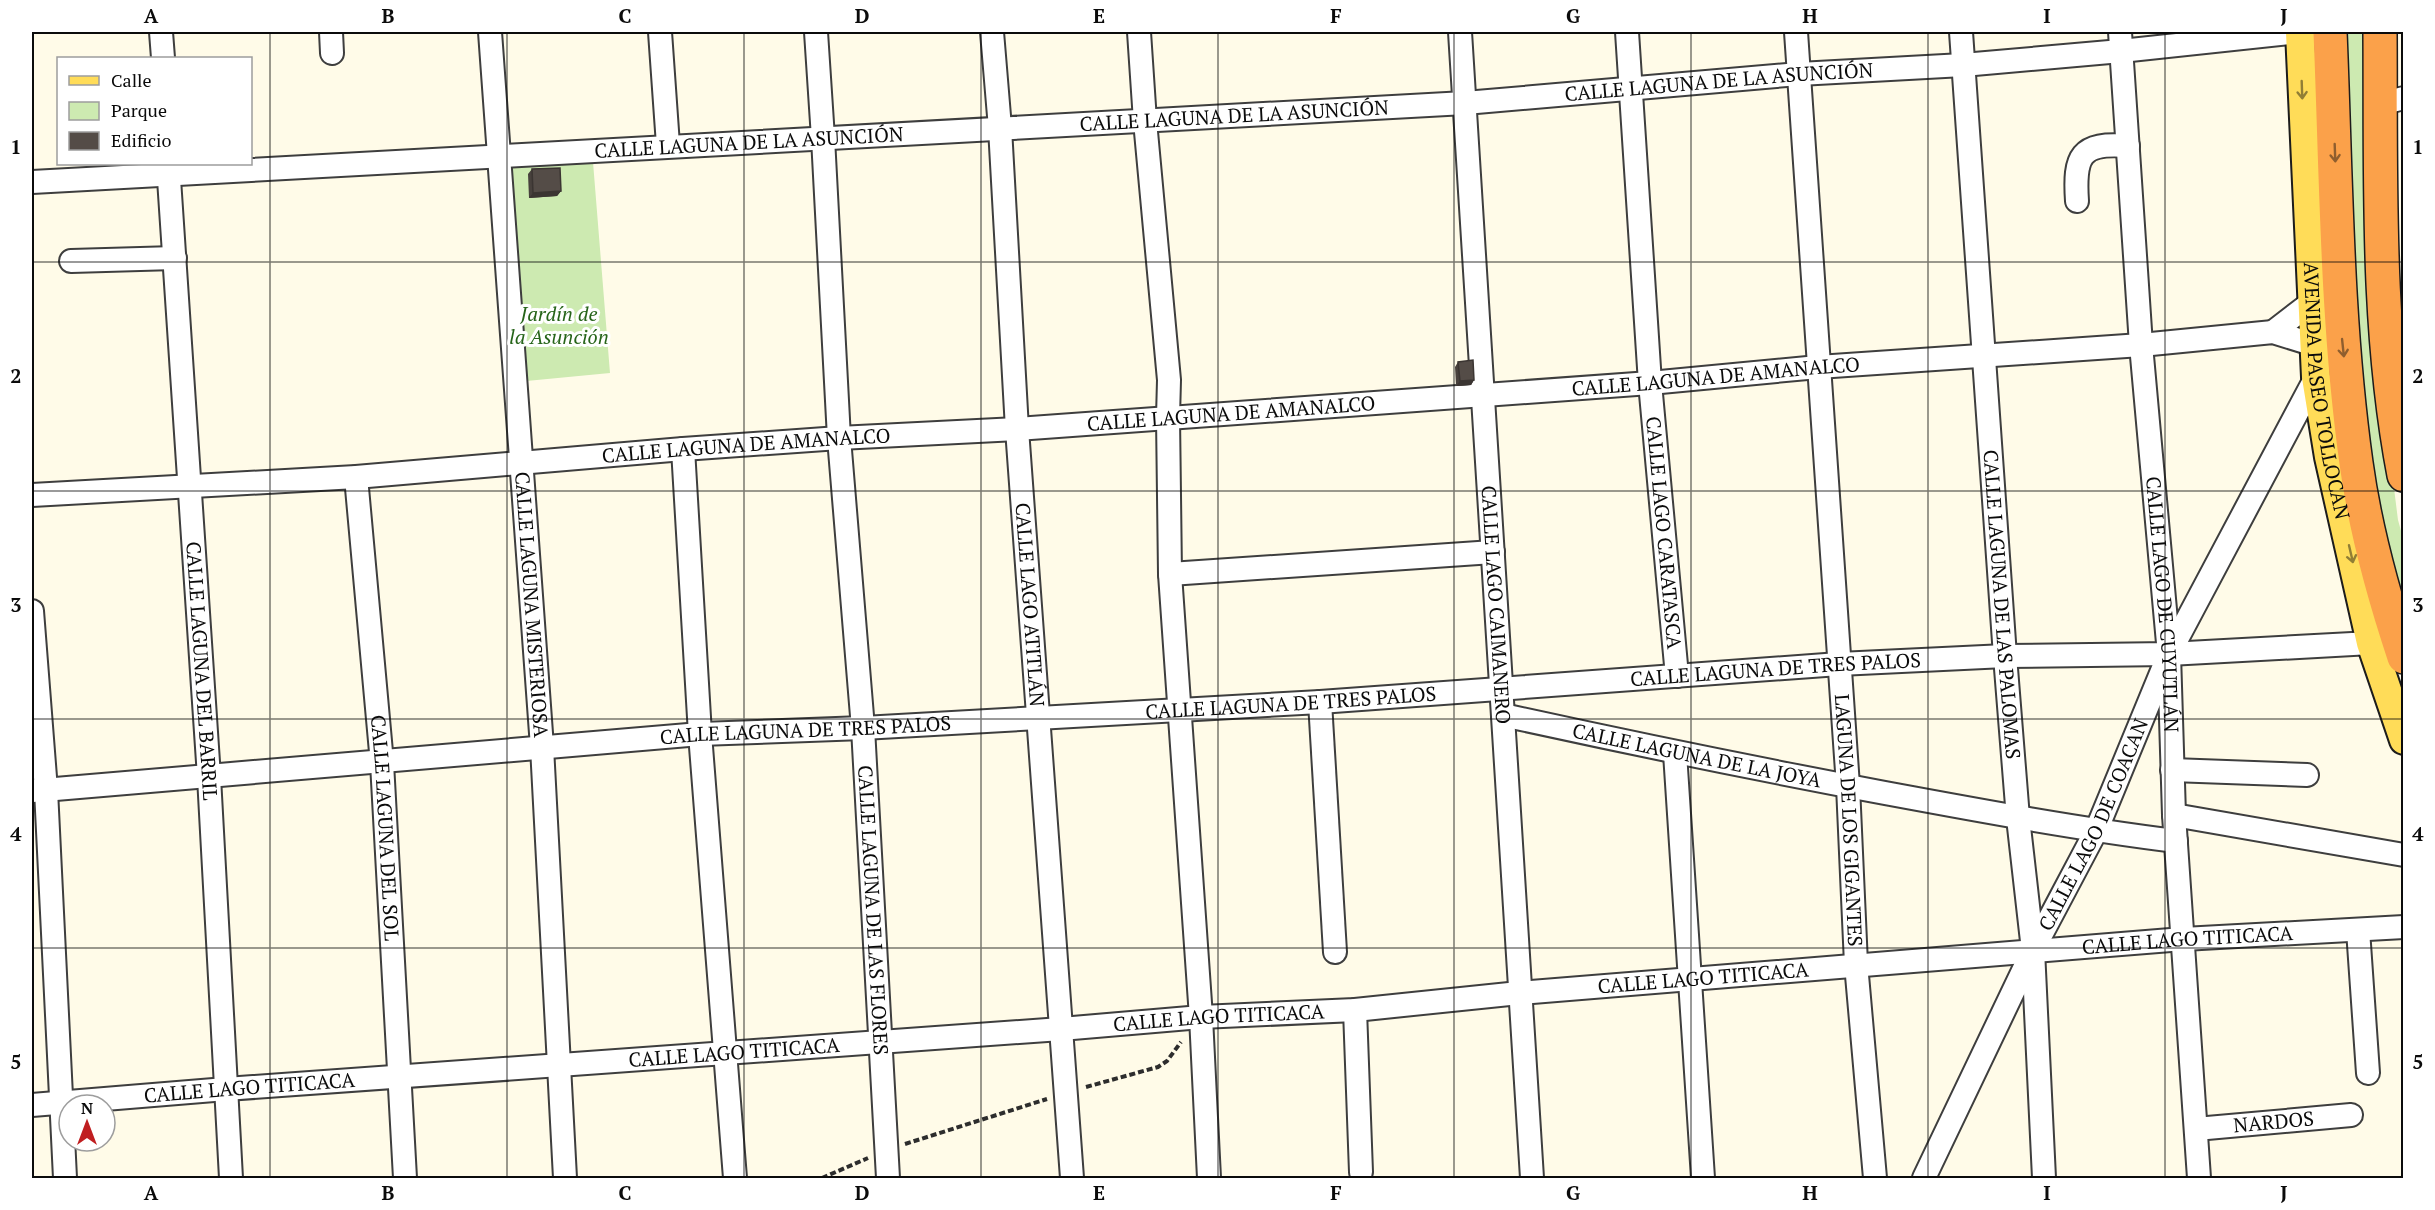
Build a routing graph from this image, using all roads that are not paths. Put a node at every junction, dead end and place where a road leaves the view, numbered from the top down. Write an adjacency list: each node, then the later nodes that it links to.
1 (161, 32): 16 (street)
2 (489, 32): 27 (street, CALLE LAGUNA MISTERIOSA)
3 (660, 32): 25 (street)
4 (816, 32): 24 (street, CALLE LAGUNA DE LAS FLORES)
5 (992, 32): 23 (street, CALLE LAGO ATITLÁN)
6 (1139, 32): 22 (street)
7 (1460, 32): 21 (street, CALLE LAGO CAIMANERO)
8 (1627, 32): 19 (street, CALLE LAGO CARATASCA)
9 (1796, 32): 18 (street, LAGUNA DE LOS GIGANTES)
10 (1960, 32): 17 (street, CALLE LAGUNA DE LAS PALOMAS)
11 (2299, 32): 15 (street, CALLE LAGUNA DE LA ASUNCIÓN); 33 (main road, AVENIDA PASEO TOLLOCAN, one-way to 33)
12 (2330, 32): 48 (highway, AVENIDA PASEO TOLLOCAN, one-way to 48)
13 (2380, 32): 49 (highway)
14 (2392, 32): 20 (main road)
15 (2121, 41): 17 (street, CALLE LAGUNA DE LA ASUNCIÓN); 26 (street, CALLE LAGO DE CUYUTLÁN)
16 (163, 57)
17 (1963, 65): 18 (street, CALLE LAGUNA DE LA ASUNCIÓN); 37 (street, CALLE LAGUNA DE LAS PALOMAS)
18 (1799, 74): 19 (street, CALLE LAGUNA DE LA ASUNCIÓN); 39 (street, LAGUNA DE LOS GIGANTES)
19 (1631, 91): 21 (street, CALLE LAGUNA DE LA ASUNCIÓN); 41 (street, CALLE LAGO CARATASCA)
20 (2398, 100): 38 (main road)
21 (1465, 103): 22 (street, CALLE LAGUNA DE LA ASUNCIÓN); 42 (street, CALLE LAGO CAIMANERO)
22 (1145, 121): 23 (street, CALLE LAGUNA DE LA ASUNCIÓN); 43 (street)
23 (1000, 128): 24 (street, CALLE LAGUNA DE LA ASUNCIÓN); 44 (street, CALLE LAGO ATITLÁN)
24 (824, 138): 25 (street, CALLE LAGUNA DE LA ASUNCIÓN); 45 (street, CALLE LAGUNA DE LAS FLORES)
25 (668, 146): 27 (street, CALLE LAGUNA DE LA ASUNCIÓN)
26 (2128, 146): 30 (street); 35 (street, CALLE LAGO DE CUYUTLÁN)
27 (499, 154): 28 (street, CALLE LAGUNA DE LA ASUNCIÓN); 47 (street, CALLE LAGUNA MISTERIOSA)
28 (169, 169): 29 (street, CALLE LAGUNA DE LA ASUNCIÓN); 31 (street, CALLE LAGUNA DEL BARRIL)
29 (32, 182)
30 (2077, 201)
31 (175, 258): 32 (street); 51 (street, CALLE LAGUNA DEL BARRIL)
32 (71, 261)
33 (2312, 302): 34 (street); 36 (main road, AVENIDA PASEO TOLLOCAN)
34 (2273, 332): 35 (street, CALLE LAGUNA DE AMANALCO); 36 (street, CALLE LAGUNA DE AMANALCO)
35 (2141, 345): 37 (street, CALLE LAGUNA DE AMANALCO); 57 (street, CALLE LAGO DE CUYUTLÁN)
36 (2315, 345): 40 (main road, AVENIDA PASEO TOLLOCAN)
37 (1982, 355): 39 (street, CALLE LAGUNA DE AMANALCO); 58 (street, CALLE LAGUNA DE LAS PALOMAS)
38 (2403, 358)
39 (1818, 367): 41 (street, CALLE LAGUNA DE AMANALCO); 60 (street, LAGUNA DE LOS GIGANTES)
40 (2316, 377): 48 (main road, AVENIDA PASEO TOLLOCAN); 57 (street, CALLE LAGO DE COACAN)
41 (1650, 382): 42 (street, CALLE LAGUNA DE AMANALCO); 61 (street, CALLE LAGO CARATASCA)
42 (1484, 395): 43 (street, CALLE LAGUNA DE AMANALCO); 53 (street, CALLE LAGO CAIMANERO)
43 (1168, 417): 44 (street, CALLE LAGUNA DE AMANALCO); 54 (street)
44 (1017, 429): 45 (street, CALLE LAGUNA DE AMANALCO); 66 (street, CALLE LAGO ATITLÁN)
45 (839, 438): 46 (street, CALLE LAGUNA DE AMANALCO); 67 (street, CALLE LAGUNA DE LAS FLORES)
46 (683, 450): 47 (street, CALLE LAGUNA DE AMANALCO); 68 (street)
47 (522, 463): 50 (street, CALLE LAGUNA DE AMANALCO); 70 (street, CALLE LAGUNA MISTERIOSA)
48 (2344, 466): 56 (main road, AVENIDA PASEO TOLLOCAN, one-way to 56); 59 (highway, AVENIDA PASEO TOLLOCAN)
49 (2403, 475)
50 (357, 477): 51 (street, CALLE LAGUNA DE AMANALCO); 72 (street, CALLE LAGUNA DEL SOL)
51 (189, 488): 52 (street, CALLE LAGUNA DE AMANALCO); 75 (street, CALLE LAGUNA DEL BARRIL)
52 (32, 495)
53 (1492, 552): 54 (street); 62 (street, CALLE LAGO CAIMANERO)
54 (1170, 574): 64 (street)
55 (32, 611): 77 (street)
56 (2371, 643): 57 (street, CALLE LAGUNA DE TRES PALOS); 69 (main road, AVENIDA PASEO TOLLOCAN)
57 (2169, 654): 58 (street, CALLE LAGUNA DE TRES PALOS); 73 (street, CALLE LAGO DE CUYUTLÁN); 80 (street, CALLE LAGO DE COACAN)
58 (2005, 656): 60 (street, CALLE LAGUNA DE TRES PALOS); 79 (street, CALLE LAGUNA DE LAS PALOMAS)
59 (2403, 657)
60 (1839, 664): 61 (street, CALLE LAGUNA DE TRES PALOS); 76 (street, LAGUNA DE LOS GIGANTES)
61 (1677, 676): 62 (street, CALLE LAGUNA DE TRES PALOS)
62 (1502, 690): 63 (street, CALLE LAGUNA DE TRES PALOS); 65 (street, CALLE LAGO CAIMANERO)
63 (1320, 702): 64 (street, CALLE LAGUNA DE TRES PALOS); 87 (street)
64 (1179, 709): 66 (street, CALLE LAGUNA DE TRES PALOS); 92 (street)
65 (1503, 715): 71 (street, CALLE LAGUNA DE LA JOYA); 90 (street, CALLE LAGO CAIMANERO)
66 (1038, 717): 67 (street, CALLE LAGUNA DE TRES PALOS); 93 (street, CALLE LAGO ATITLÁN)
67 (863, 728): 68 (street, CALLE LAGUNA DE TRES PALOS); 94 (street, CALLE LAGUNA DE LAS FLORES)
68 (700, 734): 70 (street, CALLE LAGUNA DE TRES PALOS); 95 (street)
69 (2403, 740)
70 (542, 747): 72 (street, CALLE LAGUNA DE TRES PALOS); 96 (street, CALLE LAGUNA MISTERIOSA)
71 (1674, 753): 76 (street, CALLE LAGUNA DE LA JOYA); 89 (street)
72 (382, 763): 75 (street, CALLE LAGUNA DE TRES PALOS); 98 (street, CALLE LAGUNA DEL SOL)
73 (2172, 770): 74 (street); 78 (street, CALLE LAGO DE CUYUTLÁN)
74 (2307, 775)
75 (209, 777): 77 (street, CALLE LAGUNA DE TRES PALOS); 99 (street, CALLE LAGUNA DEL BARRIL)
76 (1848, 786): 79 (street, CALLE LAGUNA DE LA JOYA); 88 (street, LAGUNA DE LOS GIGANTES)
77 (39, 791): 100 (street)
78 (2174, 815): 81 (street, CALLE LAGO DE CUYUTLÁN); 82 (street)
79 (2018, 818): 80 (street, CALLE LAGUNA DE LA JOYA); 86 (street, CALLE LAGUNA DE LAS PALOMAS)
80 (2096, 831): 81 (street, CALLE LAGUNA DE LA JOYA); 86 (street, CALLE LAGO DE COACAN)
81 (2176, 841): 85 (street, CALLE LAGO DE CUYUTLÁN)
82 (2403, 855)
83 (2403, 927): 84 (street, CALLE LAGO TITICACA)
84 (2358, 930): 85 (street, CALLE LAGO TITICACA); 97 (street)
85 (2183, 939): 86 (street, CALLE LAGO TITICACA); 105 (street, CALLE LAGO DE CUYUTLÁN)
86 (2033, 950): 88 (street, CALLE LAGO TITICACA); 119 (street, CALLE LAGO DE COACAN); 120 (street, CALLE LAGUNA DE LAS PALOMAS)
87 (1335, 952)
88 (1856, 964): 89 (street, CALLE LAGO TITICACA); 118 (street, LAGUNA DE LOS GIGANTES)
89 (1690, 979): 90 (street, CALLE LAGO TITICACA); 117 (street)
90 (1519, 993): 91 (street, CALLE LAGO TITICACA); 116 (street, CALLE LAGO CAIMANERO)
91 (1355, 1010): 92 (street, CALLE LAGO TITICACA); 107 (street)
92 (1201, 1017): 93 (street, CALLE LAGO TITICACA); 115 (street)
93 (1061, 1029): 94 (street, CALLE LAGO TITICACA); 114 (street, CALLE LAGO ATITLÁN)
94 (882, 1041): 95 (street, CALLE LAGO TITICACA); 113 (street, CALLE LAGUNA DE LAS FLORES)
95 (725, 1053): 96 (street, CALLE LAGO TITICACA); 112 (street)
96 (559, 1065): 98 (street, CALLE LAGO TITICACA); 111 (street, CALLE LAGUNA MISTERIOSA)
97 (2368, 1073)
98 (399, 1076): 99 (street, CALLE LAGO TITICACA); 110 (street, CALLE LAGUNA DEL SOL)
99 (226, 1089): 101 (street, CALLE LAGO TITICACA); 109 (street, CALLE LAGUNA DEL BARRIL)
100 (60, 1093)
101 (117, 1098)
102 (57, 1103): 103 (street, CALLE LAGO TITICACA)
103 (32, 1105)
104 (2351, 1115): 105 (street, NARDOS)
105 (2196, 1129): 121 (street, CALLE LAGO DE CUYUTLÁN)
106 (64, 1153): 108 (street)
107 (1361, 1172)
108 (65, 1179)
109 (231, 1179)
110 (405, 1179)
111 (566, 1179)
112 (735, 1179)
113 (888, 1179)
114 (1072, 1179)
115 (1209, 1179)
116 (1532, 1179)
117 (1703, 1179)
118 (1875, 1179)
119 (1924, 1179)
120 (2044, 1179)
121 (2199, 1179)

